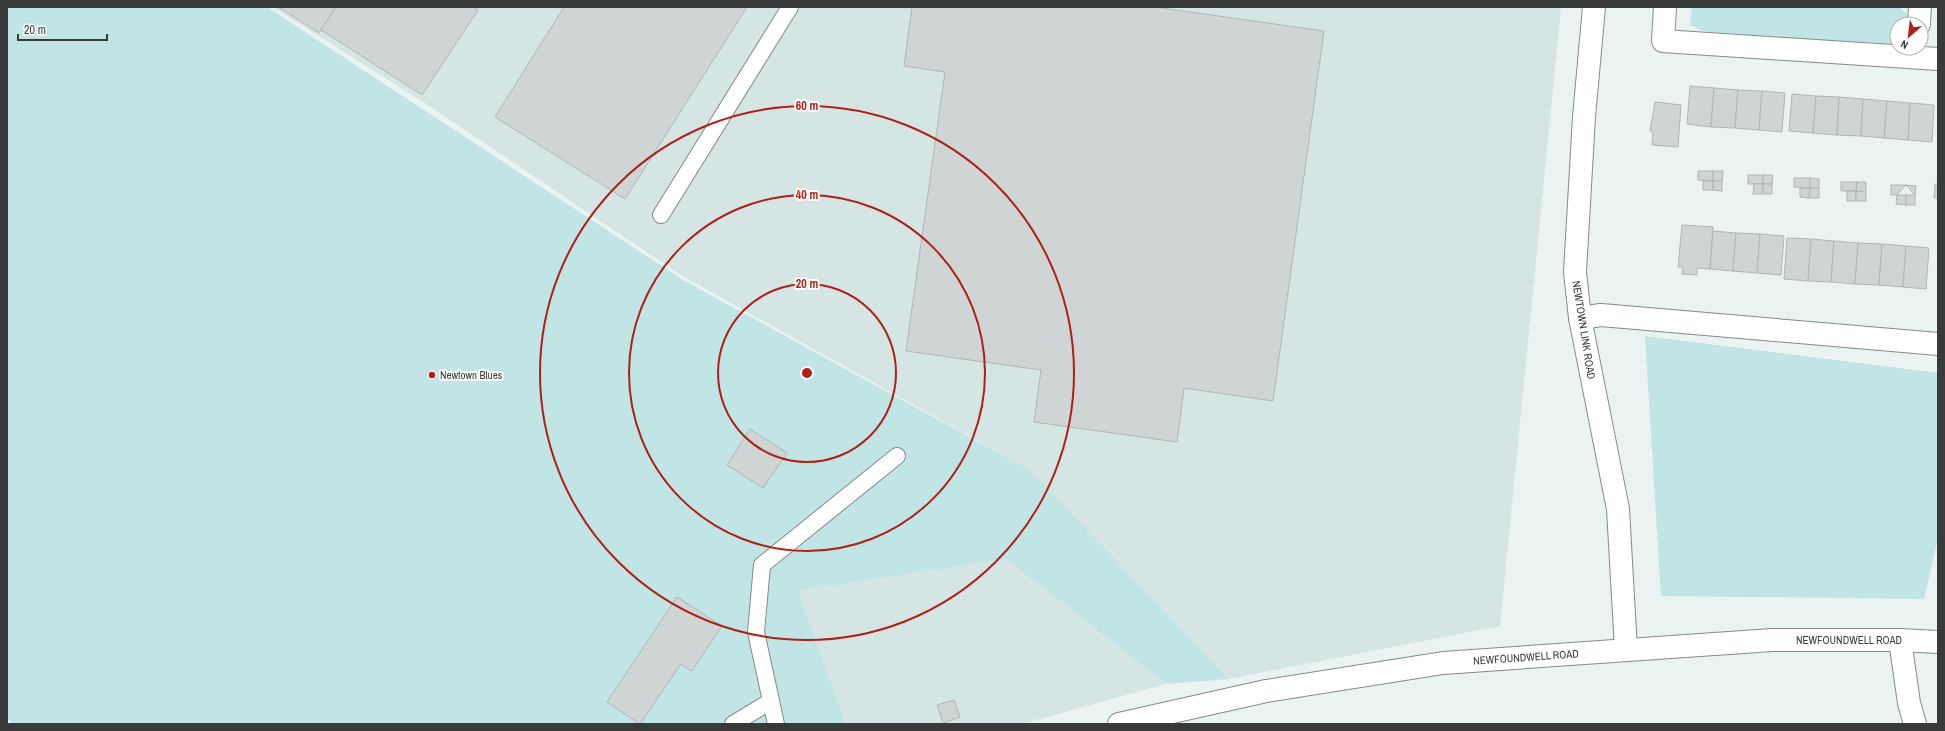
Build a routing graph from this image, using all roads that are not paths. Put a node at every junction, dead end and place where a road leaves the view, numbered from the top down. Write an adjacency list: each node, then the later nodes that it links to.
1 (790, 7): 7 (lane)
2 (1594, 7): 8 (street, NEWTOWN LINK ROAD)
3 (1664, 7): 4 (street)
4 (1889, 52)
5 (1927, 56): 6 (street)
6 (1938, 59)
7 (660, 215)
8 (1580, 318): 9 (street); 13 (street, NEWTOWN LINK ROAD)
9 (1938, 344)
10 (898, 456): 14 (lane)
11 (1900, 640): 12 (street, NEWFOUNDWELL ROAD); 13 (street, NEWFOUNDWELL ROAD); 18 (street)
12 (1938, 642)
13 (1626, 650): 17 (street, NEWFOUNDWELL ROAD)
14 (771, 701): 15 (lane); 16 (lane)
15 (733, 724)
16 (776, 724)
17 (1119, 724)
18 (1914, 724)

